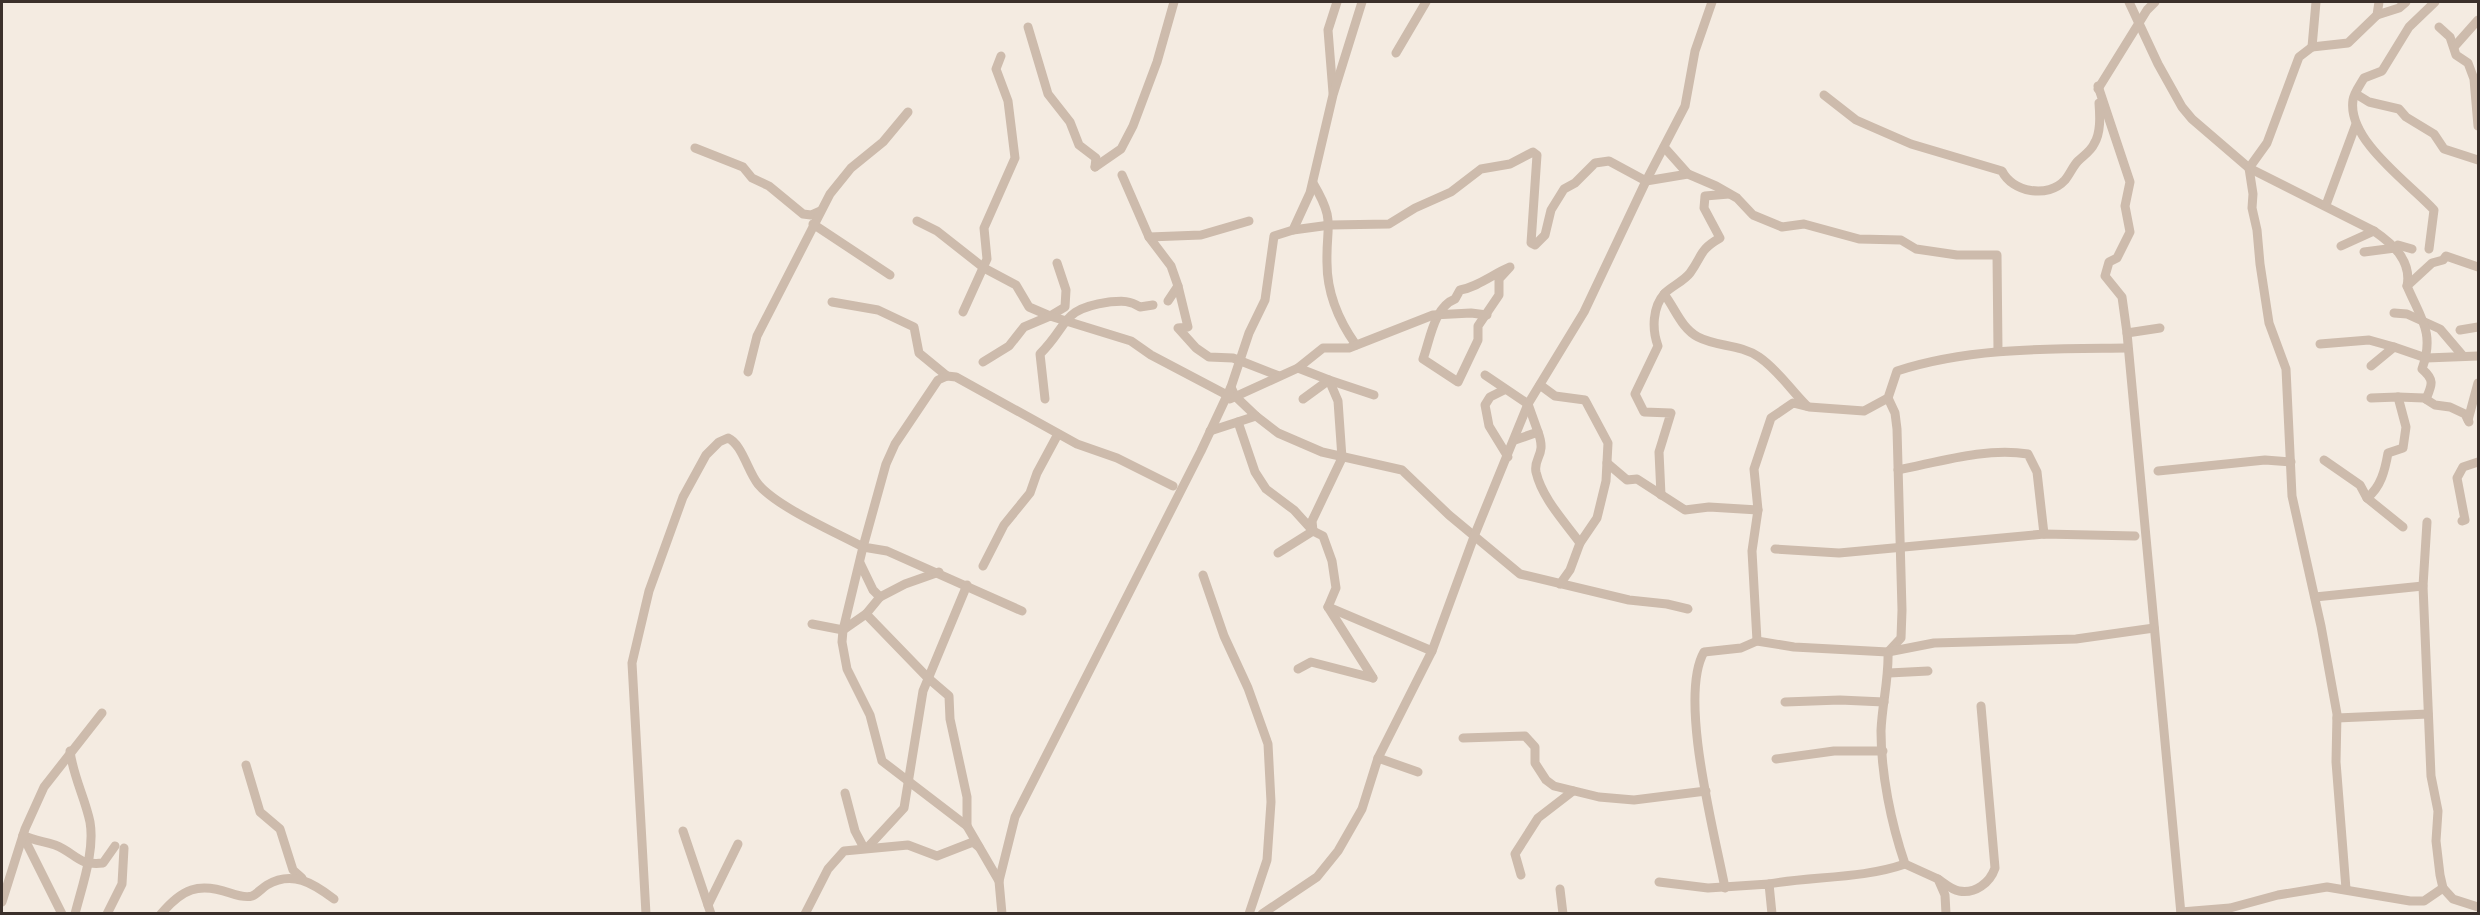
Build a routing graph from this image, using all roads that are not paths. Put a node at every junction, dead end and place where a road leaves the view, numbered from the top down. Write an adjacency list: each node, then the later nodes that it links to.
1 (1174, 2): 15 (street)
2 (1335, 2): 23 (street)
3 (1362, 2): 23 (street)
4 (1426, 2): 19 (street)
5 (1712, 2): 28 (street)
6 (2129, 2): 14 (street)
7 (2155, 2): 14 (street)
8 (2316, 2): 17 (street)
9 (2379, 2): 12 (street)
10 (2406, 2): 12 (street)
11 (2435, 2): 22 (street)
12 (2377, 15): 17 (street)
13 (2478, 20): 18 (street)
14 (2138, 26): 21 (street); 31 (street)
15 (1028, 27)
16 (2439, 27): 18 (street)
17 (2312, 47): 31 (street)
18 (2454, 48): 27 (street)
19 (1396, 53)
20 (1001, 56): 53 (street)
21 (2098, 86): 24 (street); 71 (street)
22 (2356, 94): 26 (street); 30 (street)
23 (1333, 95): 35 (street)
24 (1824, 95)
25 (908, 112): 38 (street)
26 (2356, 124): 37 (street); 49 (street)
27 (2478, 126)
28 (1664, 147): 32 (street); 34 (street)
29 (695, 148): 38 (street)
30 (2478, 160)
31 (2249, 168): 37 (street); 111 (street)
32 (1688, 174): 34 (street); 36 (street)
33 (1122, 176): 45 (street)
34 (1646, 181): 42 (street); 90 (street)
35 (1313, 183): 42 (street); 43 (street)
36 (1729, 194): 57 (street); 76 (street)
37 (2326, 205): 44 (street)
38 (821, 210): 41 (street)
39 (918, 221): 53 (street)
40 (1249, 221): 45 (street)
41 (813, 224): 54 (street); 84 (street)
42 (1330, 225): 43 (street); 73 (street)
43 (1293, 230): 80 (street)
44 (2374, 231): 46 (street); 47 (street)
45 (1149, 237): 55 (street)
46 (2341, 246)
47 (2395, 248): 48 (street); 50 (street); 56 (street)
48 (2412, 249)
49 (2429, 249)
50 (2364, 252)
51 (1058, 263): 65 (street)
52 (2478, 267): 56 (street)
53 (984, 268): 61 (street); 65 (street)
54 (890, 275)
55 (1178, 286): 58 (street); 80 (street)
56 (2407, 286): 67 (street)
57 (1664, 294): 101 (street); 117 (street)
58 (1168, 301)
59 (832, 302): 87 (street)
60 (1153, 305): 66 (street)
61 (963, 312)
62 (2394, 313): 67 (street)
63 (1439, 314): 64 (street); 64 (street); 64 (street); 73 (street)
64 (1486, 315)
65 (1050, 316): 66 (street); 81 (street)
66 (1065, 322): 92 (street); 97 (street)
67 (2427, 325): 77 (street); 79 (street)
68 (2478, 327): 70 (street)
69 (2160, 328): 71 (street)
70 (2460, 330)
71 (2127, 333): 75 (street)
72 (2320, 344): 74 (street)
73 (1356, 345): 83 (street)
74 (2394, 346): 79 (street); 82 (street)
75 (2127, 348): 76 (street); 146 (street)
76 (1998, 351): 95 (street)
77 (2463, 356): 78 (street); 79 (street)
78 (2478, 356)
79 (2426, 358): 99 (street)
80 (1240, 361): 85 (street); 92 (street)
81 (982, 362)
82 (2371, 366)
83 (1298, 369): 85 (street); 88 (street)
84 (748, 372)
85 (1279, 375): 92 (street)
86 (1485, 375): 91 (street)
87 (947, 376): 106 (street); 128 (street)
88 (1329, 380): 93 (street); 98 (street); 109 (street)
89 (2478, 383): 99 (street)
90 (1540, 385): 100 (street); 113 (street)
91 (1504, 390): 100 (street); 108 (street)
92 (1229, 395): 102 (street); 104 (street)
93 (1374, 395)
94 (2398, 397): 96 (street); 99 (street); 118 (street)
95 (1888, 398): 101 (street); 114 (street)
96 (2371, 398)
97 (1045, 399)
98 (1303, 399)
99 (2426, 399)
100 (1528, 404): 105 (street); 107 (street)
101 (1809, 407): 119 (street)
102 (1256, 416): 103 (street); 109 (street)
103 (1238, 422): 104 (street); 123 (street)
104 (1210, 431): 185 (street)
105 (1538, 432): 107 (street); 127 (street)
106 (1058, 434): 116 (street); 133 (street)
107 (1515, 440): 108 (street)
108 (1508, 457): 124 (street)
109 (1342, 458): 123 (street); 124 (street)
110 (2324, 460): 118 (street)
111 (2291, 462): 115 (street); 140 (street)
112 (2478, 462): 120 (street)
113 (1607, 463): 117 (street); 127 (street)
114 (1898, 471): 125 (street); 129 (street)
115 (2158, 471)
116 (1173, 486)
117 (1661, 495): 119 (street)
118 (2367, 498): 122 (street)
119 (1758, 510): 148 (street)
120 (2463, 521)
121 (2427, 522): 138 (street)
122 (2403, 527)
123 (1313, 531): 131 (street); 141 (street)
124 (1475, 534): 136 (street); 149 (street)
125 (2044, 534): 126 (street); 129 (street)
126 (2135, 536)
127 (1580, 543): 136 (street)
128 (863, 547): 132 (street); 134 (street); 201 (street)
129 (1899, 547): 130 (street); 150 (street)
130 (1775, 549)
131 (1278, 553)
132 (860, 563): 139 (street); 147 (street)
133 (983, 566)
134 (939, 572): 137 (street); 139 (street)
135 (1203, 575): 204 (street)
136 (1560, 584): 142 (street)
137 (967, 585): 143 (street); 154 (street)
138 (2423, 586): 140 (street); 159 (street)
139 (880, 597): 144 (street)
140 (2315, 597): 160 (street)
141 (1328, 607): 149 (street); 151 (street)
142 (1688, 609)
143 (1022, 611)
144 (866, 614): 147 (street); 154 (street)
145 (812, 624): 147 (street)
146 (2154, 628): 150 (street); 196 (street)
147 (843, 630): 168 (street)
148 (1757, 641): 150 (street); 171 (street)
149 (1432, 651): 164 (street)
150 (1888, 652): 153 (street)
151 (1298, 669)
152 (1928, 671): 153 (street)
153 (1889, 673): 156 (street)
154 (928, 678): 168 (street); 174 (street)
155 (1785, 702): 156 (street)
156 (1884, 702): 163 (street)
157 (1982, 706): 183 (street)
158 (102, 714): 162 (street)
159 (2428, 714): 160 (street); 189 (street)
160 (2337, 718): 191 (street)
161 (1463, 738): 169 (street)
162 (70, 751): 176 (street); 181 (street)
163 (1882, 751): 165 (street); 180 (street)
164 (1378, 758): 167 (street); 205 (street)
165 (1776, 759)
166 (246, 765): 184 (street)
167 (1418, 772)
168 (907, 782): 174 (street); 178 (street)
169 (1554, 786): 170 (street); 173 (street)
170 (1573, 791): 171 (street); 173 (street)
171 (1706, 791): 188 (street)
172 (845, 793): 178 (street)
173 (1556, 804): 182 (street)
174 (967, 826): 179 (street)
175 (683, 831): 195 (street)
176 (22, 835): 181 (street); 193 (street); 197 (street)
177 (738, 844): 195 (street)
178 (866, 847): 179 (street); 202 (street)
179 (983, 850): 185 (street)
180 (1905, 864): 183 (street); 187 (street)
181 (87, 865): 198 (street); 199 (street)
182 (1521, 875)
183 (1938, 879): 208 (street)
184 (307, 881): 192 (street); 200 (street)
185 (999, 881): 203 (street)
186 (1659, 882): 188 (street)
187 (1769, 884): 188 (street); 207 (street)
188 (1725, 888)
189 (2443, 888): 191 (street); 194 (street)
190 (1560, 889): 206 (street)
191 (2346, 889): 196 (street)
192 (334, 899)
193 (2, 902)
194 (2478, 907)
195 (710, 909)
196 (2181, 913)
197 (62, 914)
198 (75, 914)
199 (107, 914)
200 (161, 914)
201 (646, 914)
202 (805, 914)
203 (1002, 914)
204 (1249, 914)
205 (1262, 914)
206 (1563, 914)
207 (1772, 914)
208 (1946, 914)

